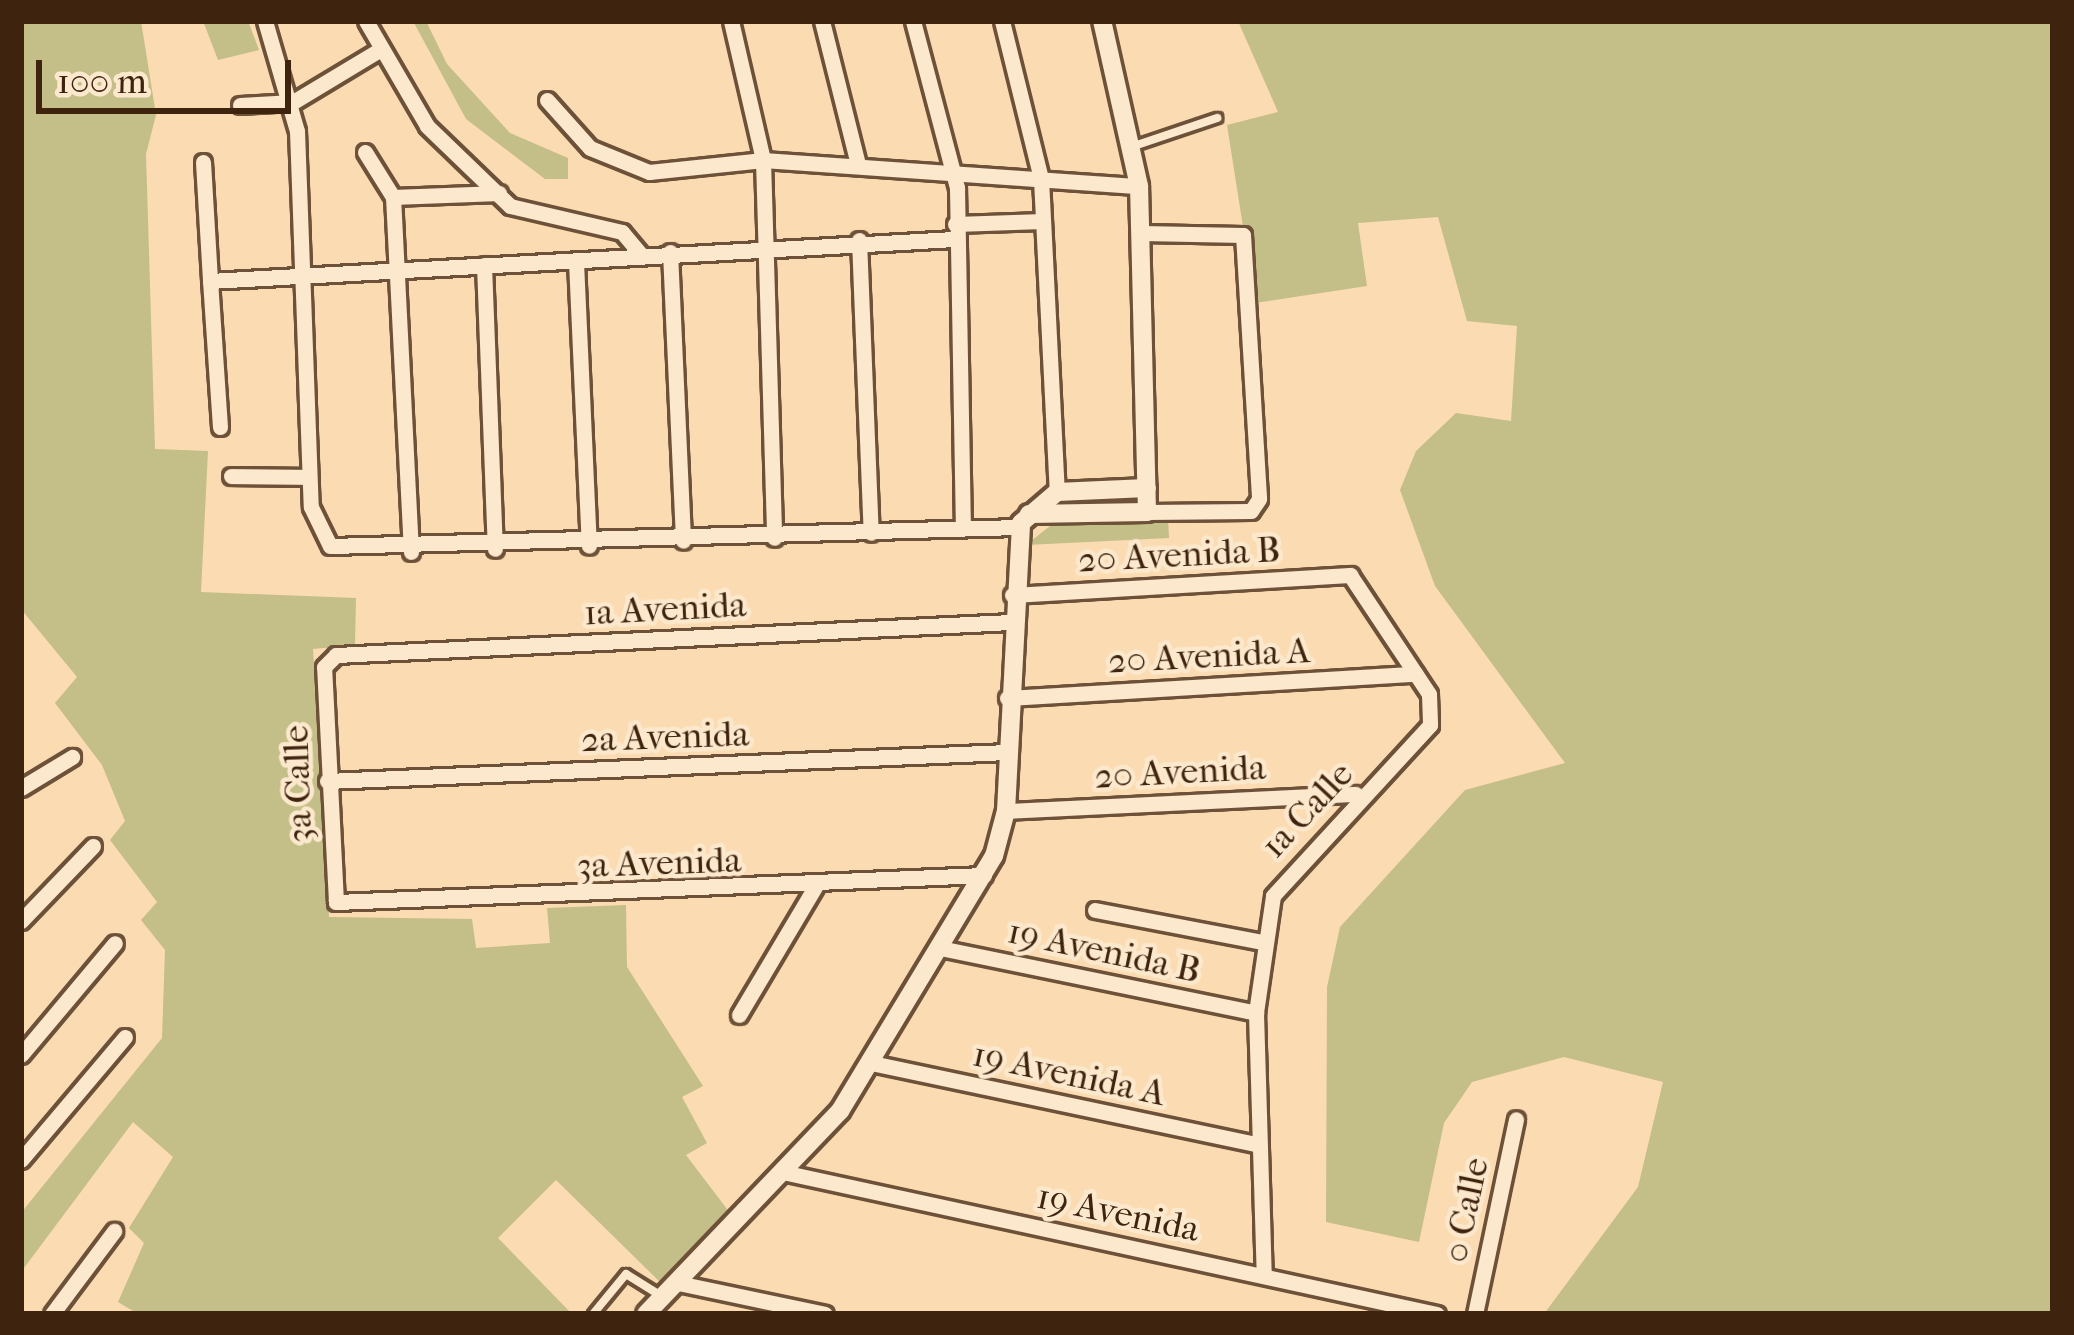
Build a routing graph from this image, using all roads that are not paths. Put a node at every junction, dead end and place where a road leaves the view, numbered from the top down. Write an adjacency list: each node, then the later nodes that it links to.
1 (366, 21): 8 (street)
2 (732, 21): 15 (street)
3 (822, 21): 17 (street)
4 (914, 21): 18 (street)
5 (1002, 21): 19 (street)
6 (1102, 21): 13 (street)
7 (273, 24): 10 (street)
8 (381, 49): 10 (street); 21 (street)
9 (547, 100): 15 (street)
10 (293, 102): 11 (street); 33 (street)
11 (240, 105)
12 (1216, 118): 13 (lane)
13 (1133, 147): 20 (street)
14 (365, 152): 22 (street)
15 (763, 160): 17 (street); 27 (street)
16 (202, 162): 34 (street)
17 (858, 164): 18 (street)
18 (952, 170): 19 (street); 24 (street)
19 (1041, 178): 20 (street); 23 (street)
20 (1139, 186): 25 (street)
21 (499, 193): 22 (street); 29 (street)
22 (393, 197): 32 (street)
23 (1043, 220): 24 (street); 39 (street)
24 (956, 231): 26 (street); 42 (street)
25 (1141, 233): 38 (street); 40 (street)
26 (859, 240): 27 (street); 43 (street)
27 (763, 245): 28 (street); 44 (street)
28 (670, 252): 29 (street); 45 (street)
29 (640, 255): 30 (street)
30 (576, 262): 31 (street); 46 (street)
31 (484, 266): 32 (street); 47 (street)
32 (399, 270): 33 (street); 48 (street)
33 (300, 276): 34 (street); 37 (street)
34 (210, 280): 35 (street)
35 (220, 427)
36 (231, 476): 37 (street)
37 (309, 477): 48 (street)
38 (1147, 488): 39 (street); 40 (street)
39 (1057, 492): 41 (street)
40 (1147, 512): 41 (street)
41 (1024, 520): 42 (street); 50 (street)
42 (963, 526): 43 (street)
43 (871, 533): 44 (street)
44 (774, 538): 45 (street)
45 (683, 541): 46 (street)
46 (589, 546): 47 (street)
47 (495, 549): 48 (street)
48 (411, 552)
49 (1350, 575): 50 (street, 20 Avenida B); 53 (street, 1a Calle)
50 (1012, 595): 51 (street)
51 (1010, 622): 52 (street, 1a Avenida); 54 (street)
52 (326, 663): 57 (street, 3a Calle)
53 (1415, 674): 54 (street, 20 Avenida A); 59 (street, 1a Calle)
54 (1006, 698): 55 (street)
55 (1007, 752): 57 (street, 2a Avenida); 60 (street)
56 (72, 758): 58 (street)
57 (327, 781): 64 (street, 3a Calle)
58 (21, 788)
59 (1356, 794): 60 (street, 20 Avenida); 67 (street, 1a Calle)
60 (1006, 811): 62 (street)
61 (93, 846): 66 (street)
62 (984, 875): 63 (street, 3a Avenida); 69 (street)
63 (815, 887): 64 (street, 3a Avenida); 71 (street)
64 (336, 902)
65 (1095, 910): 67 (street)
66 (21, 920)
67 (1263, 942): 70 (street, 1a Calle)
68 (115, 943): 73 (street)
69 (940, 948): 70 (street, 19 Avenida B); 74 (street)
70 (1256, 1013): 76 (street, 1a Calle)
71 (740, 1015)
72 (125, 1037): 77 (street)
73 (21, 1055)
74 (871, 1064): 76 (street, 19 Avenida A); 78 (street)
75 (1516, 1119): 89 (street, 0 Calle)
76 (1255, 1144): 80 (street, 1a Calle)
77 (21, 1160)
78 (787, 1173): 80 (street, 19 Avenida); 81 (street)
79 (114, 1231): 84 (street)
80 (1264, 1275): 83 (street, 19 Avenida)
81 (678, 1283): 82 (street); 87 (street)
82 (663, 1297): 85 (lane); 86 (street)
83 (1404, 1311): 88 (street, 19 Avenida)
84 (52, 1314)
85 (593, 1314)
86 (646, 1314)
87 (826, 1314)
88 (1437, 1314)
89 (1475, 1314)

